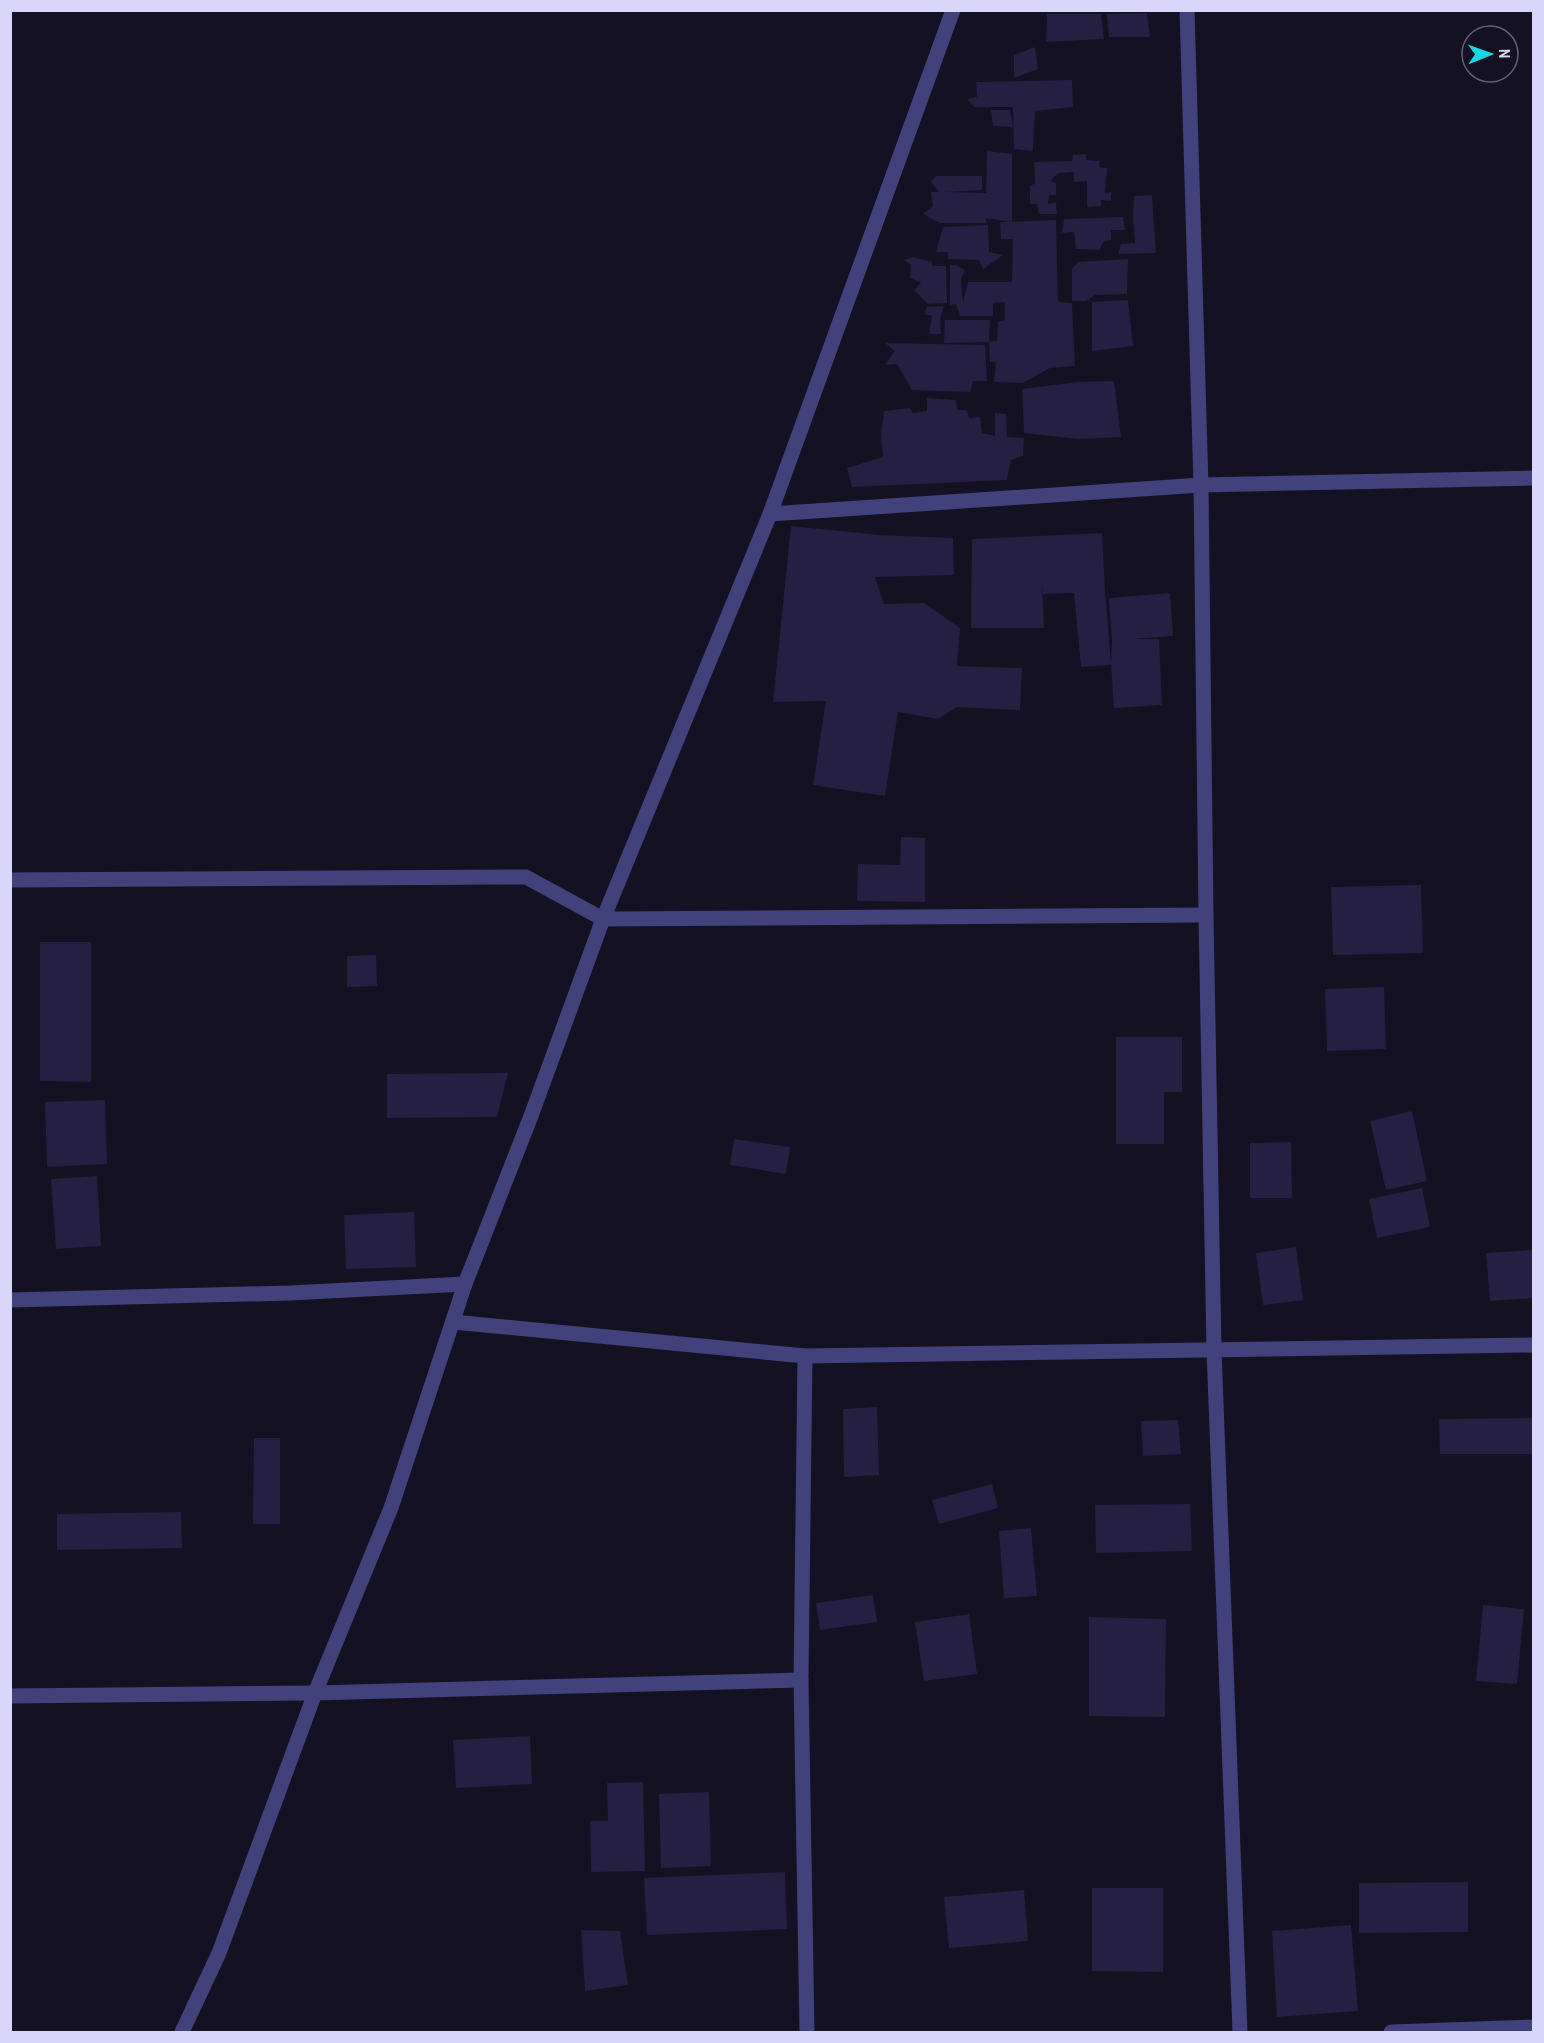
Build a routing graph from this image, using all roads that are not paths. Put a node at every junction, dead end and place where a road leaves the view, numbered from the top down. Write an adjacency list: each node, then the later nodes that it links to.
1 (953, 10): 5 (street)
2 (1187, 10): 4 (street)
3 (1533, 478): 4 (street)
4 (1201, 485): 5 (street); 7 (street)
5 (770, 514): 8 (street)
6 (10, 880): 8 (street)
7 (1206, 915): 8 (street); 13 (street)
8 (603, 919): 9 (street)
9 (465, 1284): 10 (street); 11 (street)
10 (10, 1300)
11 (453, 1322): 14 (street); 16 (street)
12 (1533, 1345): 13 (street)
13 (1214, 1350): 14 (street); 21 (street)
14 (805, 1356): 15 (street)
15 (801, 1680): 16 (street); 20 (street)
16 (315, 1693): 17 (street); 19 (street)
17 (10, 1696)
18 (1533, 2027): 22 (street)
19 (182, 2032)
20 (807, 2032)
21 (1240, 2032)
22 (1391, 2032)

